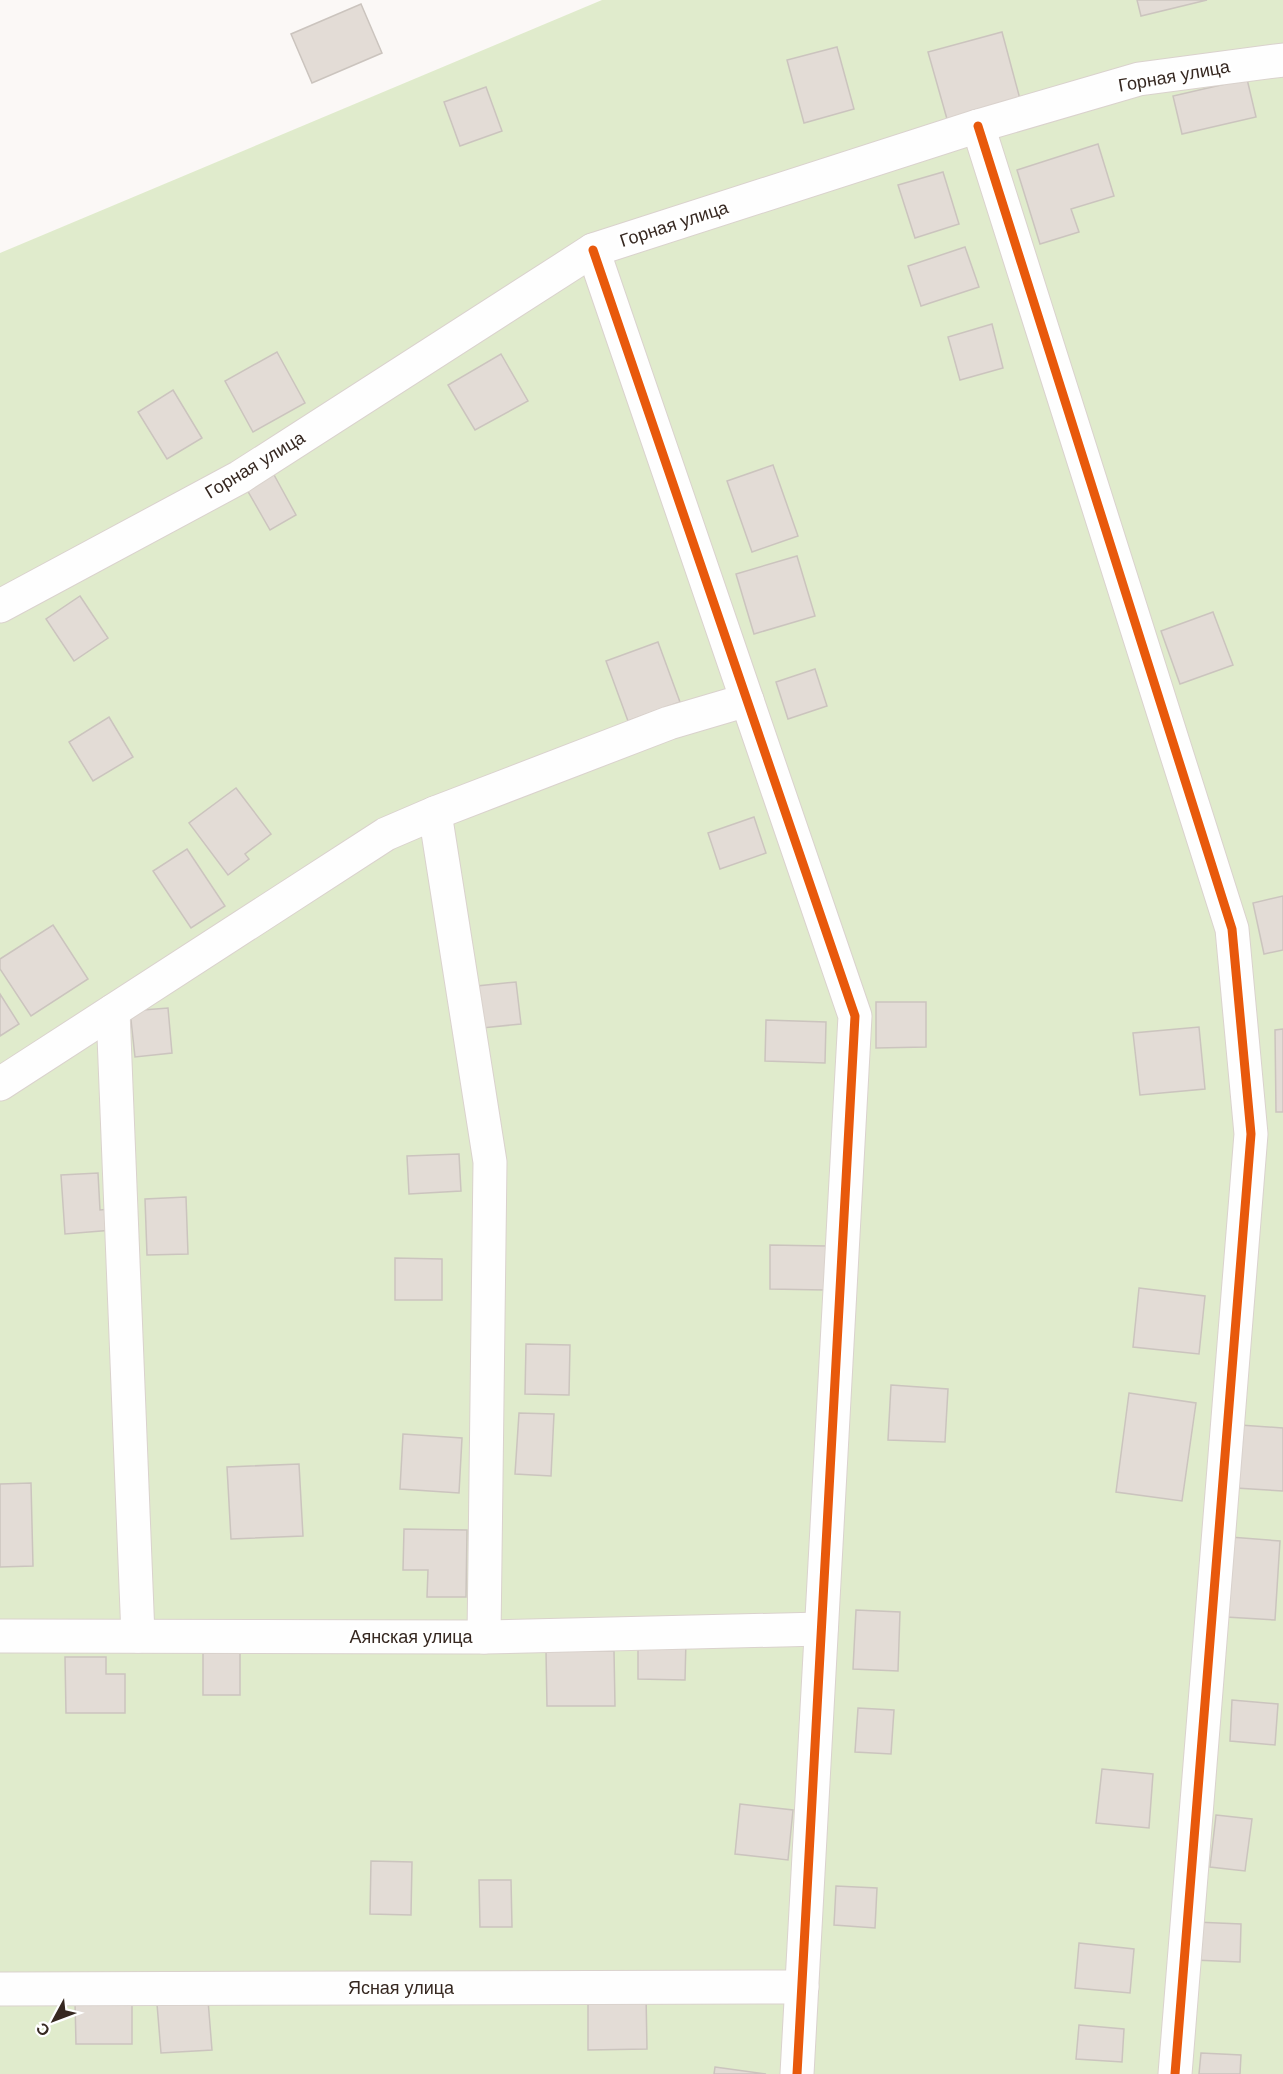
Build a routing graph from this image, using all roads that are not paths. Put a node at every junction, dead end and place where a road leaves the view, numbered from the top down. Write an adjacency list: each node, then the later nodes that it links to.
1 (1283, 60): 2 (street, Горная улица)
2 (978, 126): 3 (street, Горная улица); 16 (street)
3 (593, 250): 4 (street, Горная улица); 5 (street)
4 (0, 606)
5 (747, 700): 6 (street); 9 (street)
6 (435, 813): 7 (street); 12 (street)
7 (113, 1011): 8 (street); 11 (street)
8 (0, 1084)
9 (821, 1629): 12 (street, Аянская улица); 13 (street)
10 (0, 1636): 11 (street, Аянская улица)
11 (138, 1636): 12 (street, Аянская улица)
12 (484, 1637)
13 (802, 1987): 14 (street, Ясная улица); 15 (street)
14 (0, 1989)
15 (797, 2074)
16 (1175, 2074)

